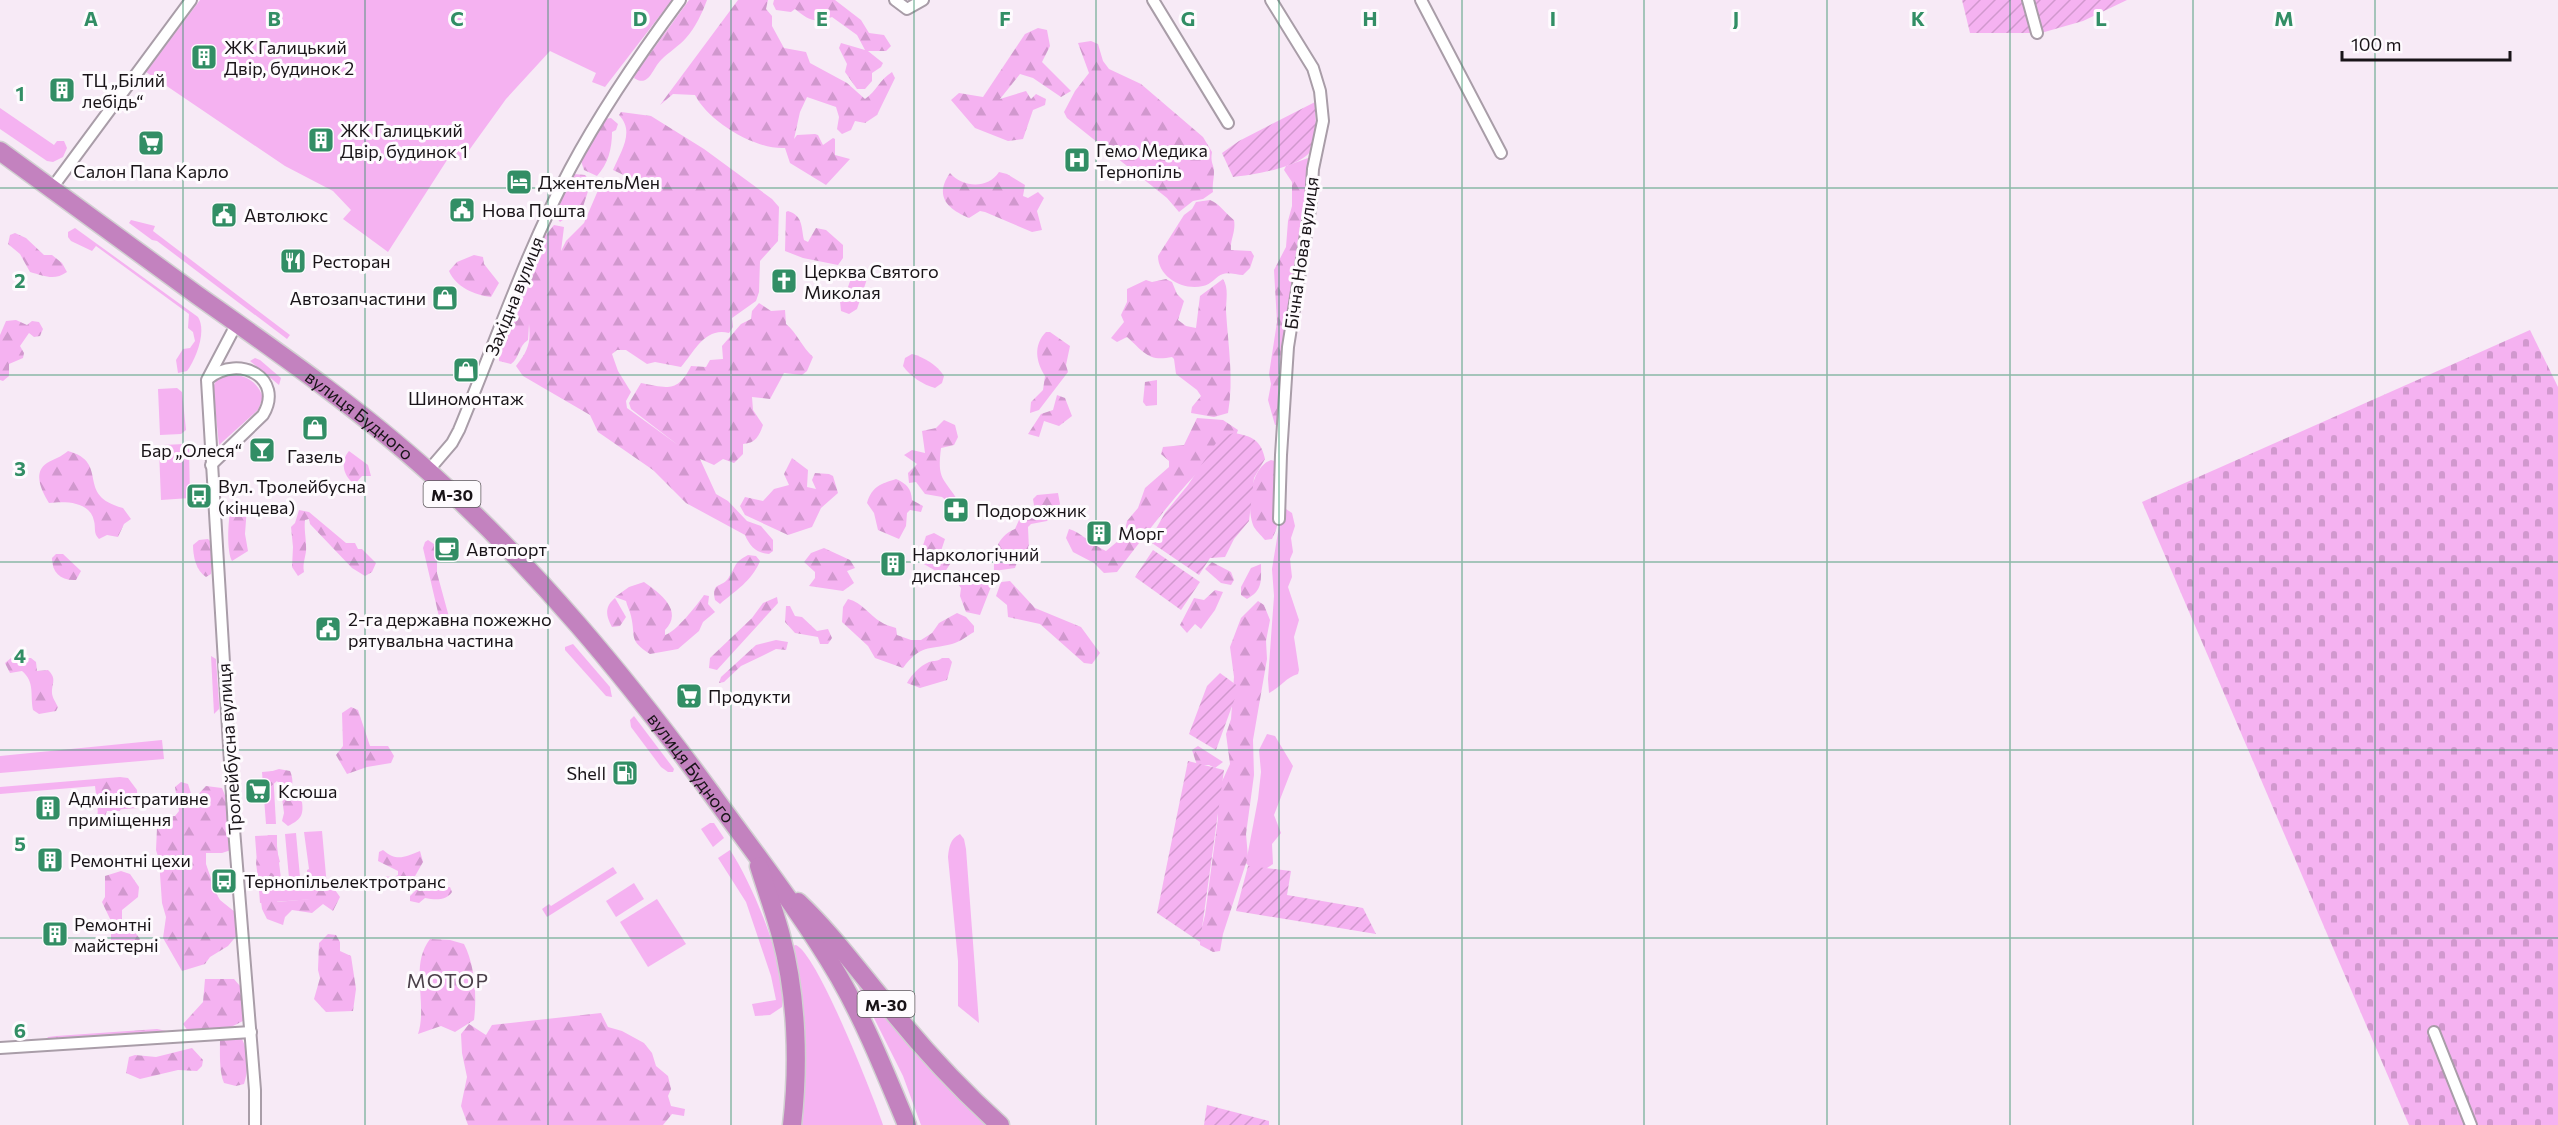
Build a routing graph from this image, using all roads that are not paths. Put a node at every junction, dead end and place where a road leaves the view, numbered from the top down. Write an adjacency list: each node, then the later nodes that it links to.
1 (191, 0): 13 (street)
2 (680, 0): 17 (street, Західна вулиця)
3 (895, 0): 4 (street)
4 (924, 0)
5 (1153, 0): 10 (street)
6 (1271, 0): 18 (street, Бічна Нова вулиця)
7 (1421, 0): 12 (street)
8 (2028, 0): 9 (street)
9 (2037, 33)
10 (1228, 123)
11 (0, 151): 13 (highway, вулиця Будного / М-30)
12 (1501, 153)
13 (52, 188): 14 (highway, вулиця Будного / М-30)
14 (237, 323): 15 (street); 17 (highway, вулиця Будного / М-30)
15 (207, 380): 16 (street, Тролейбусна вулиця); 16 (street)
16 (211, 465): 21 (street, Тролейбусна вулиця)
17 (428, 471): 19 (highway, вулиця Будного / М-30)
18 (1279, 519)
19 (753, 850): 20 (highway, М-30); 25 (highway)
20 (775, 879): 26 (highway, М-30); 27 (highway, М-30)
21 (251, 1032): 23 (street); 24 (street, Тролейбусна вулиця)
22 (2434, 1032): 28 (street)
23 (0, 1048)
24 (255, 1125)
25 (792, 1125)
26 (907, 1125)
27 (1000, 1125)
28 (2471, 1125)

